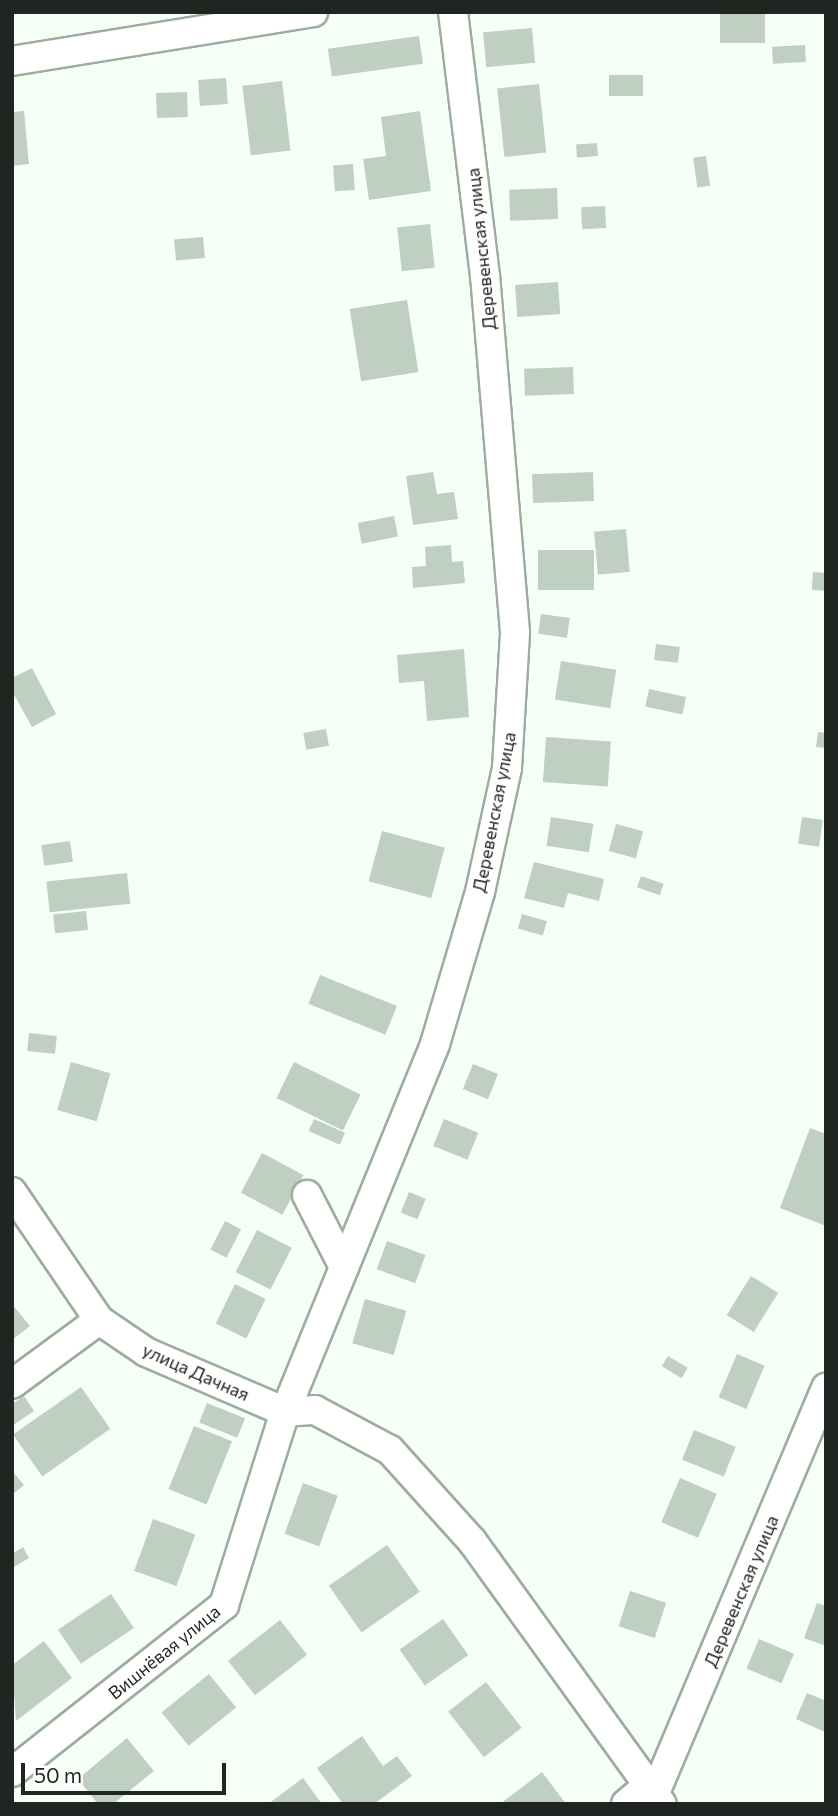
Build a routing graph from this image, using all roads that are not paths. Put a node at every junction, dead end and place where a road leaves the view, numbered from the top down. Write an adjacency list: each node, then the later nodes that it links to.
1 (313, 12): 3 (street)
2 (453, 12): 6 (street, Деревенская улица)
3 (12, 61)
4 (12, 1192): 7 (street, улица Дачная)
5 (307, 1195): 6 (street)
6 (344, 1267): 10 (street, Деревенская улица)
7 (99, 1320): 8 (street); 10 (street, улица Дачная)
8 (12, 1384)
9 (826, 1388): 12 (street, Деревенская улица)
10 (285, 1412): 11 (street, Вишнёвая улица); 12 (street)
11 (12, 1773)
12 (659, 1798): 13 (street)
13 (626, 1804)

